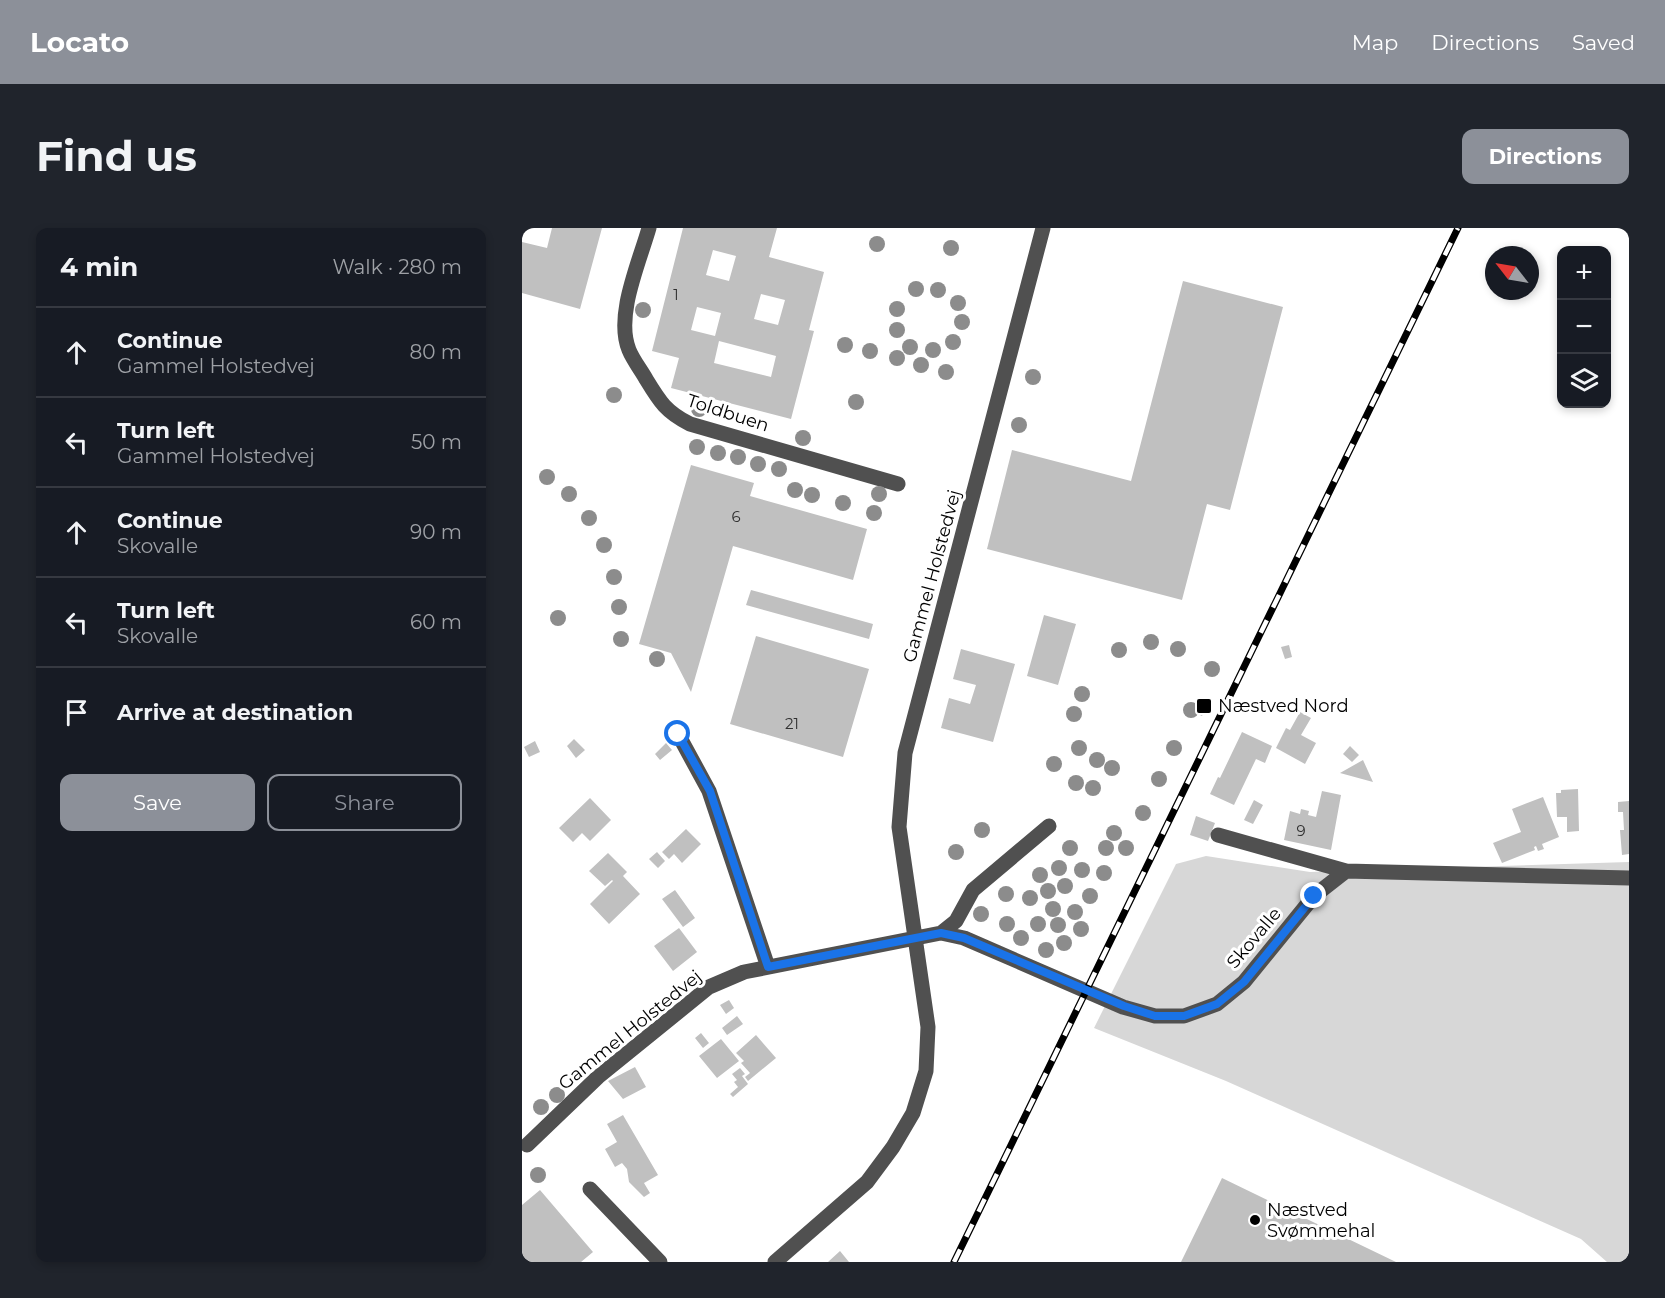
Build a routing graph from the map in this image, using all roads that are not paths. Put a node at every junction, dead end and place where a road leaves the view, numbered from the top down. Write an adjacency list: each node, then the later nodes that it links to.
1 (649, 228): 3 (street, Toldbuen)
2 (1043, 228): 10 (street, Gammel Holstedvej)
3 (898, 484)
4 (678, 734): 11 (street)
5 (1049, 826): 9 (street)
6 (1218, 835): 7 (street)
7 (1346, 871): 8 (street); 9 (street, Skovalle)
8 (1629, 878)
9 (941, 933): 10 (street, Skovalle)
10 (915, 938): 11 (street, Gammel Holstedvej); 15 (street, Gammel Holstedvej)
11 (768, 967): 12 (street, Gammel Holstedvej)
12 (527, 1144)
13 (590, 1189): 14 (street)
14 (660, 1262)
15 (775, 1262)

